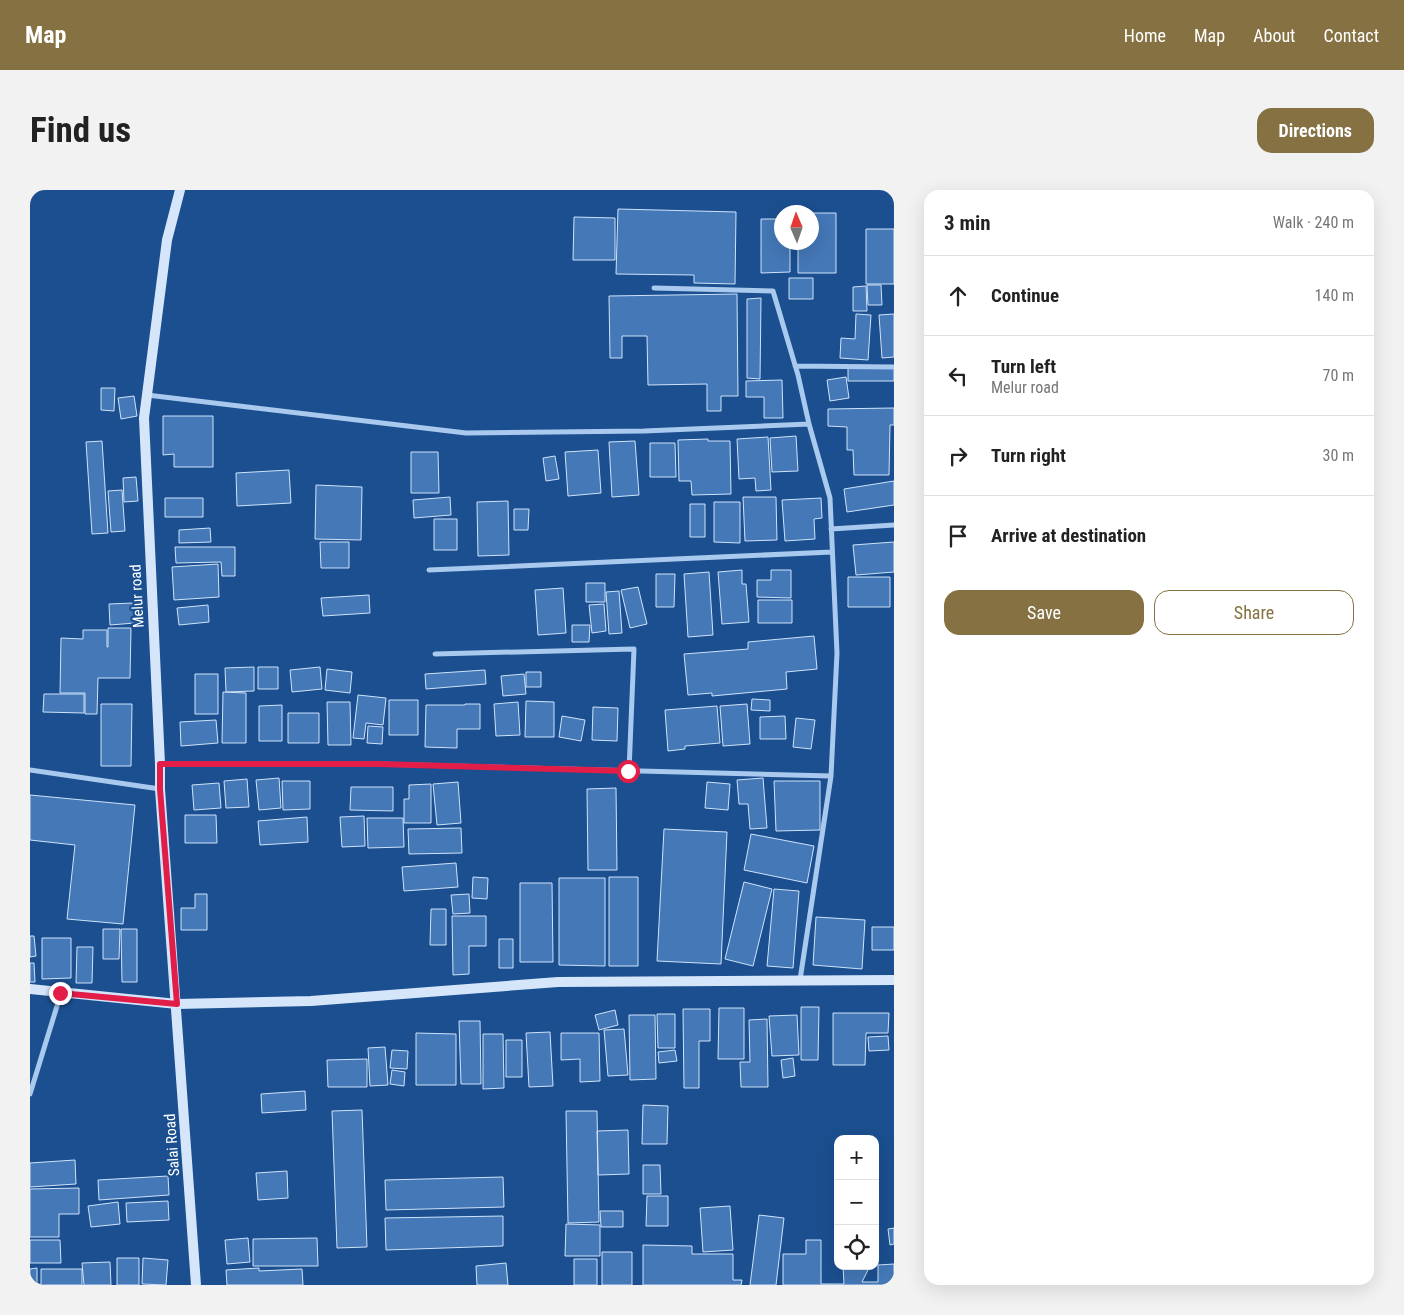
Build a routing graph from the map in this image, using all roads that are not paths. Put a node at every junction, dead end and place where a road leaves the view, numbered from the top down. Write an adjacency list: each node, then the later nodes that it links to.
1 (180, 190): 5 (main road, Melur road)
2 (654, 288): 3 (street)
3 (795, 366): 4 (street); 6 (street)
4 (894, 367)
5 (147, 395): 6 (street); 12 (main road, Melur road)
6 (809, 424): 8 (street)
7 (894, 525): 8 (street)
8 (831, 529): 9 (street)
9 (832, 552): 10 (street); 15 (street)
10 (429, 570)
11 (435, 654): 14 (street)
12 (160, 764): 14 (street); 16 (main road, Melur road)
13 (30, 770): 16 (street)
14 (628, 771): 15 (street)
15 (831, 776): 18 (street)
16 (160, 789): 21 (main road, Melur road)
17 (894, 980): 18 (main road)
18 (800, 981): 21 (main road)
19 (30, 989): 20 (main road)
20 (60, 993): 21 (main road); 22 (street)
21 (177, 1004): 23 (main road, Salai Road)
22 (30, 1094)
23 (196, 1285)

